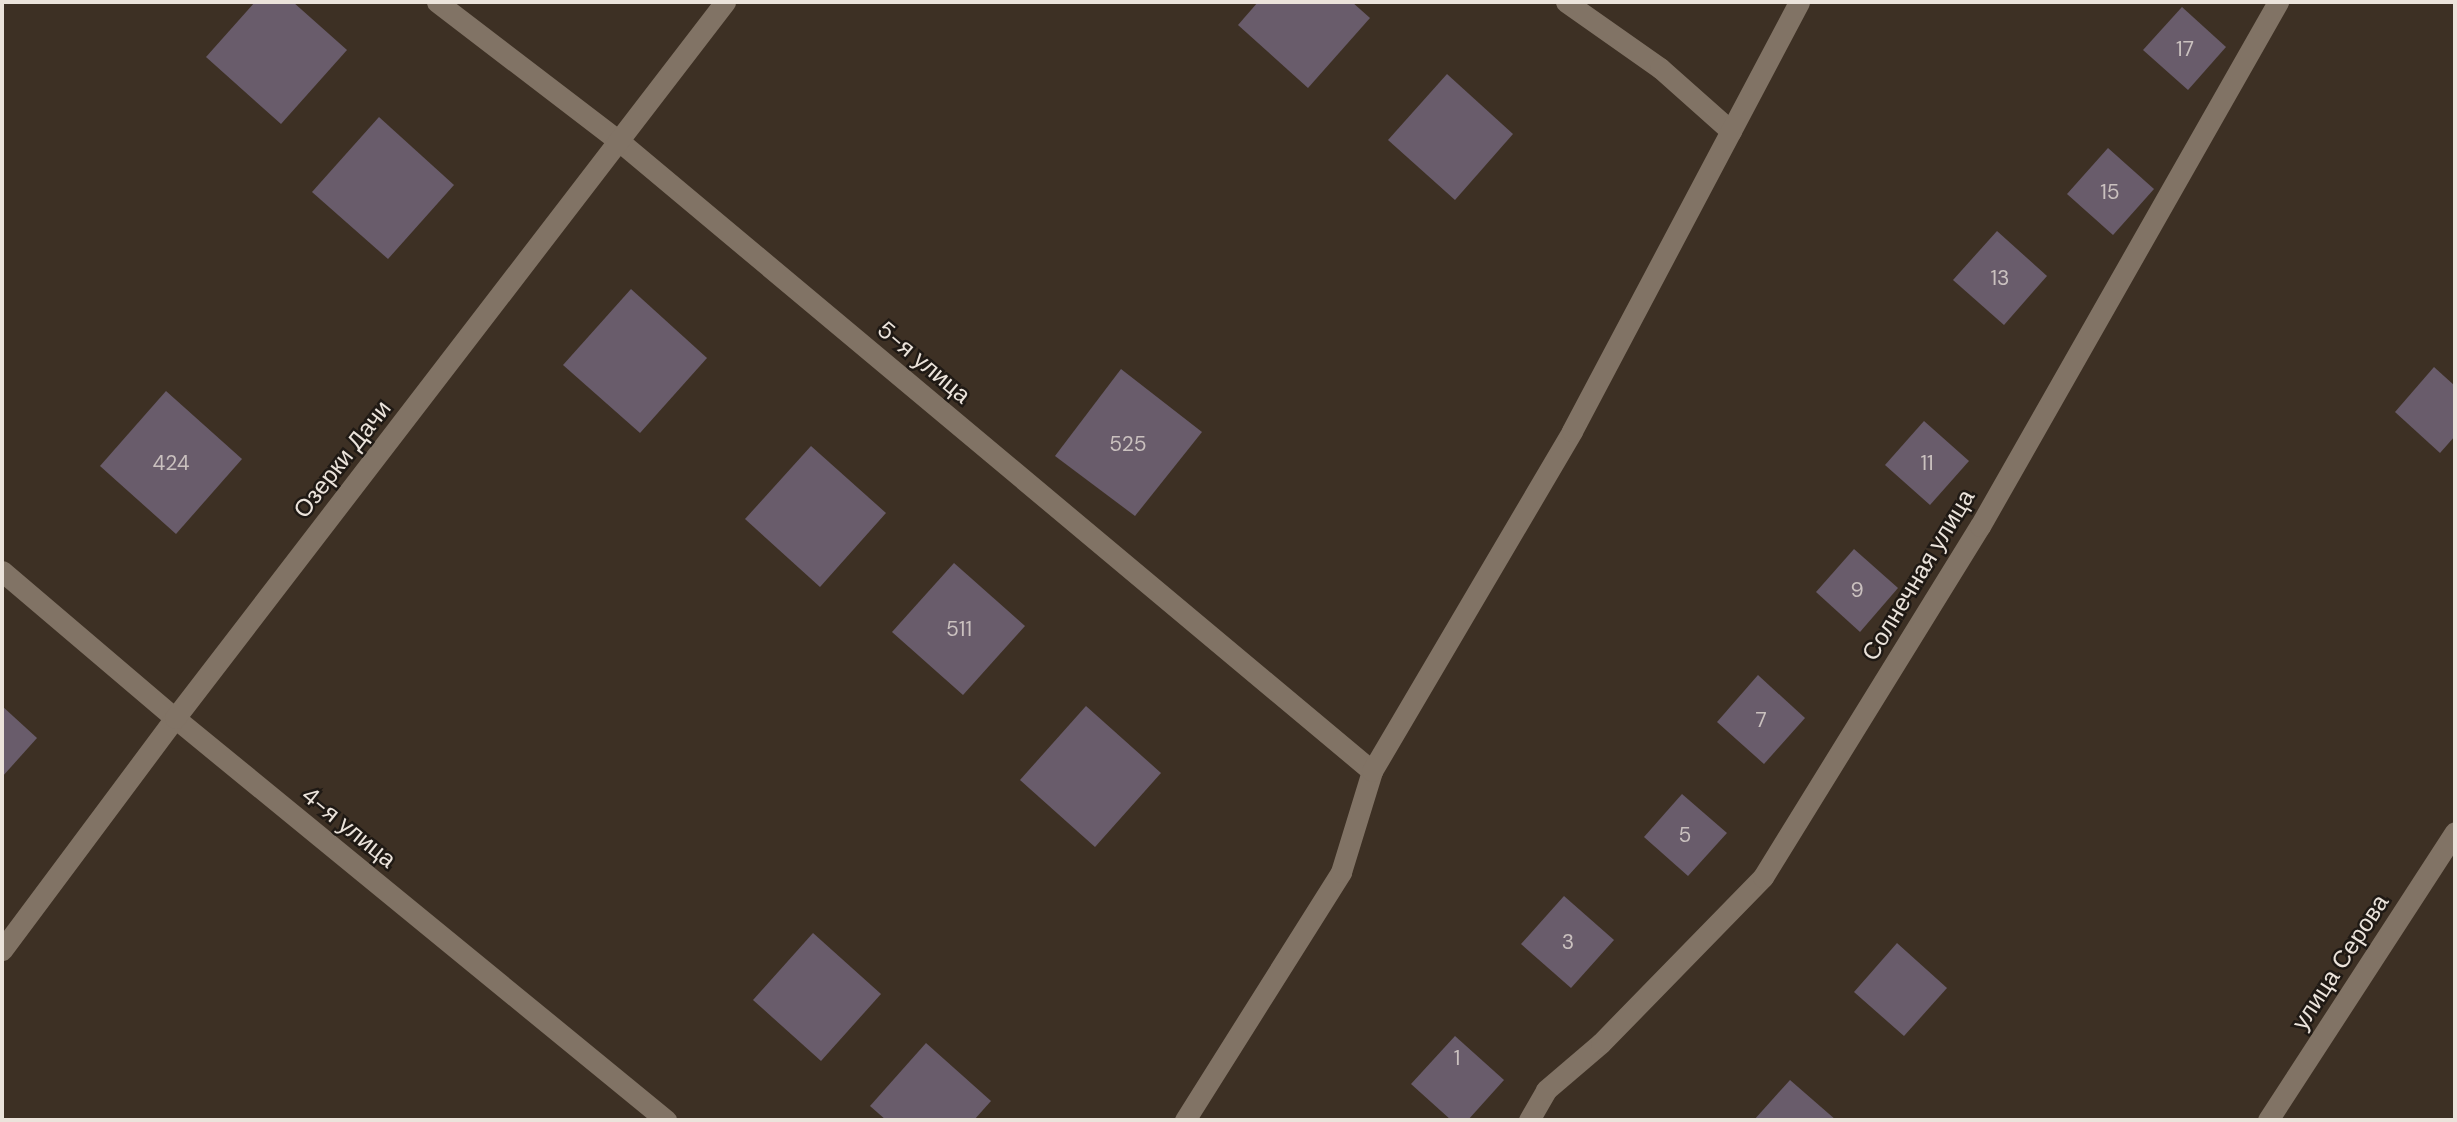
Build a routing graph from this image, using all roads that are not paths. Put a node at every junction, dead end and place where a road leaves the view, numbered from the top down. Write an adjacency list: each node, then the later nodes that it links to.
1 (437, 2): 7 (street, 5-я улица)
2 (725, 2): 7 (street, Озерки Дачи)
3 (1566, 2): 6 (street)
4 (1799, 2): 6 (street)
5 (2278, 2): 15 (street, Солнечная улица)
6 (1731, 131): 10 (street)
7 (619, 141): 9 (street, Озерки Дачи); 10 (street, 5-я улица)
8 (2, 571): 9 (street, 4-я улица)
9 (175, 718): 12 (street, Озерки Дачи); 13 (street, 4-я улица)
10 (1372, 771): 14 (street)
11 (2455, 832): 16 (street, улица Серова)
12 (2, 950)
13 (666, 1120)
14 (1185, 1120)
15 (1530, 1120)
16 (2268, 1120)

